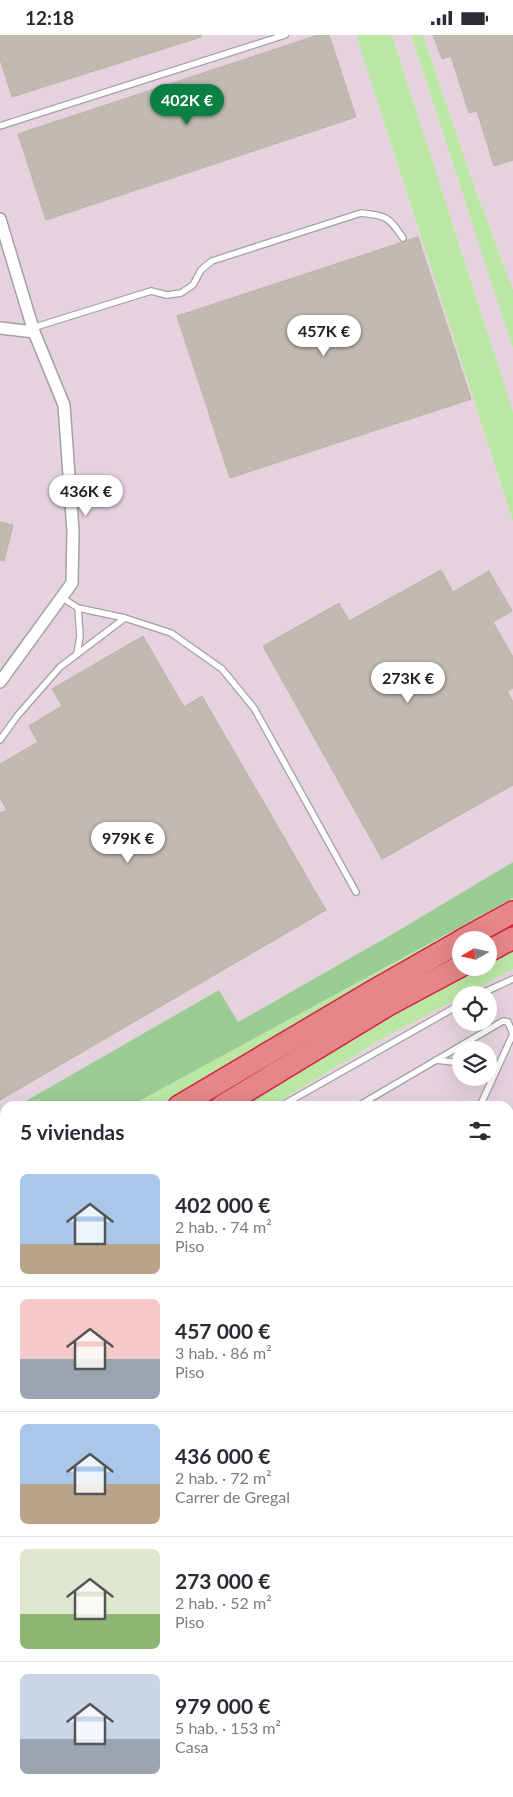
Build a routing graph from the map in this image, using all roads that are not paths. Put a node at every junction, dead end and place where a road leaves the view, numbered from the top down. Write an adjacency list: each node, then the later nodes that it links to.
1 (284, 35): 2 (lane)
2 (0, 126)
3 (0, 219): 6 (street)
4 (403, 238): 6 (lane)
5 (0, 328): 6 (street)
6 (33, 330): 7 (street)
7 (62, 597): 8 (lane); 11 (street)
8 (78, 608): 9 (lane); 10 (lane)
9 (125, 618): 10 (lane); 14 (lane)
10 (77, 654): 13 (lane)
11 (4, 668): 12 (street)
12 (0, 681)
13 (0, 740)
14 (356, 892)
15 (513, 912): 16 (highway)
16 (478, 931)
17 (513, 938): 19 (highway)
18 (452, 946): 30 (highway)
19 (498, 946)
20 (452, 971): 31 (highway)
21 (513, 979): 22 (lane)
22 (497, 986)
23 (452, 1009): 32 (lane)
24 (469, 1041): 28 (lane)
25 (452, 1051): 26 (lane)
26 (436, 1060): 27 (lane); 33 (lane)
27 (452, 1062)
28 (497, 1068)
29 (489, 1086): 34 (lane)
30 (187, 1101)
31 (230, 1101)
32 (290, 1101)
33 (366, 1101)
34 (482, 1101)

